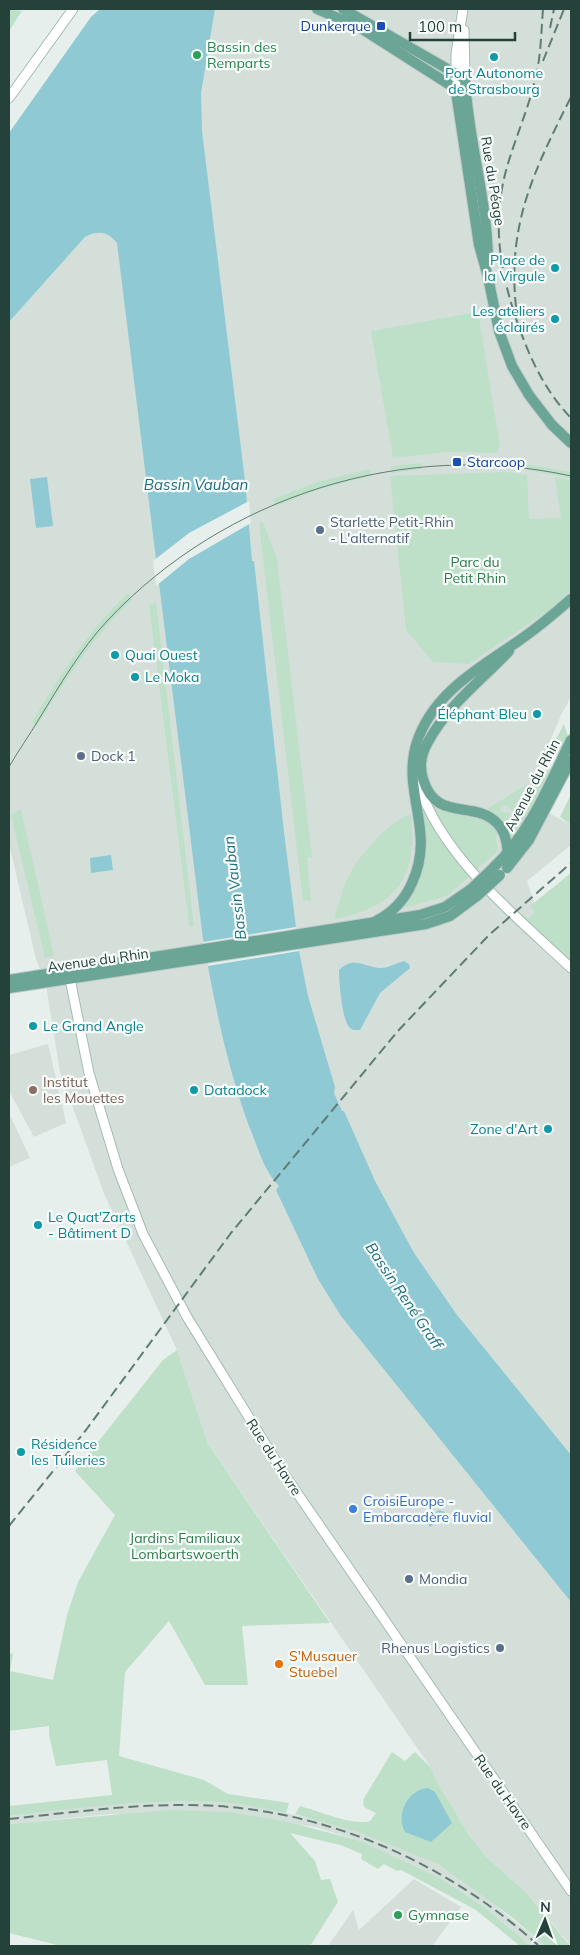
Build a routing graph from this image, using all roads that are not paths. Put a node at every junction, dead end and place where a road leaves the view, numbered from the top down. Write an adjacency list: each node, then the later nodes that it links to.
1 (73, 9): 6 (main road)
2 (317, 9): 5 (main road)
3 (342, 9): 5 (main road)
4 (463, 9): 5 (main road)
5 (460, 83): 7 (main road, Rue du Péage)
6 (9, 98)
7 (571, 443)
8 (571, 599): 11 (main road)
9 (571, 740): 13 (main road, Avenue du Rhin)
10 (571, 760): 14 (main road, Avenue du Rhin)
11 (420, 788): 12 (main road); 12 (main road)
12 (424, 800): 13 (main road); 17 (main road); 20 (main road)
13 (508, 854): 14 (main road); 15 (main road, Avenue du Rhin)
14 (508, 866): 15 (main road, Avenue du Rhin)
15 (496, 871): 16 (main road, Avenue du Rhin, bridge)
16 (474, 892): 17 (main road, Avenue du Rhin); 18 (main road, Avenue du Rhin)
17 (370, 923): 18 (main road, Avenue du Rhin)
18 (335, 933): 19 (main road)
19 (191, 956): 21 (main road, Avenue du Rhin); 22 (main road, Avenue du Rhin)
20 (571, 968)
21 (70, 979): 23 (main road, Avenue du Rhin); 24 (main road, Rue du Havre)
22 (9, 980)
23 (9, 988)
24 (571, 1891)

